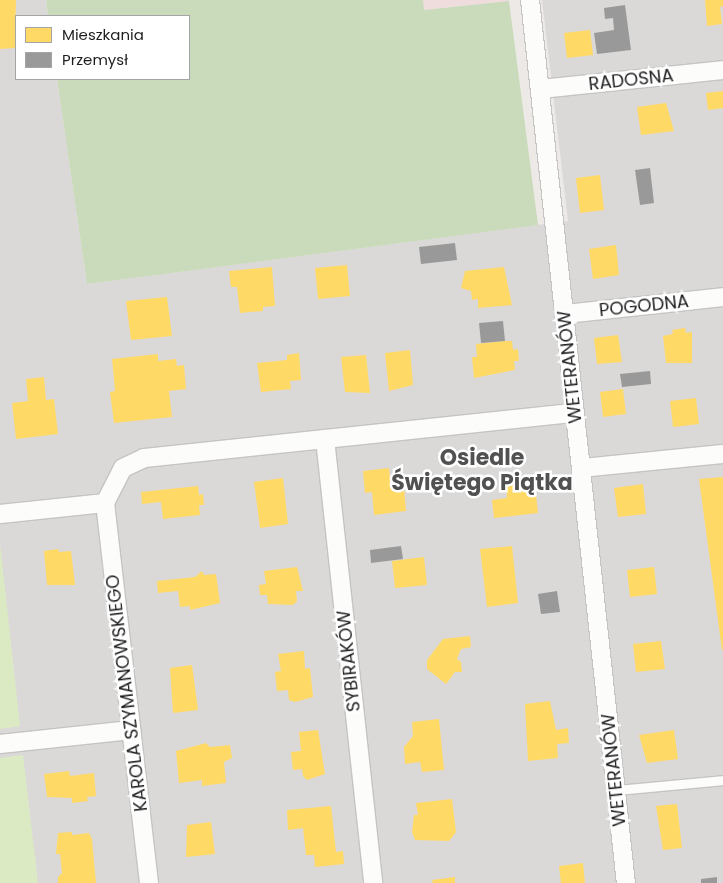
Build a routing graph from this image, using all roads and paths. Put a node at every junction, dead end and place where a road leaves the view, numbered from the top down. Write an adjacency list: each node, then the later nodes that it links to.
1 (530, 0): 3 (street, WETERANÓW)
2 (723, 70): 3 (street, RADOSNA)
3 (540, 89): 5 (street, WETERANÓW)
4 (723, 297): 5 (street, POGODNA)
5 (564, 314): 6 (street, WETERANÓW)
6 (575, 413): 7 (street); 9 (street, WETERANÓW)
7 (325, 439): 10 (street); 17 (street, SYBIRAKÓW)
8 (723, 454): 9 (street)
9 (582, 468): 15 (street, WETERANÓW)
10 (105, 503): 11 (street); 12 (street, KAROLA SZYMANOWSKIEGO)
11 (0, 514)
12 (131, 730): 13 (street); 16 (street, KAROLA SZYMANOWSKIEGO)
13 (0, 744)
14 (723, 780): 15 (lane)
15 (616, 790): 18 (street, WETERANÓW)
16 (149, 883)
17 (373, 883)
18 (626, 883)

